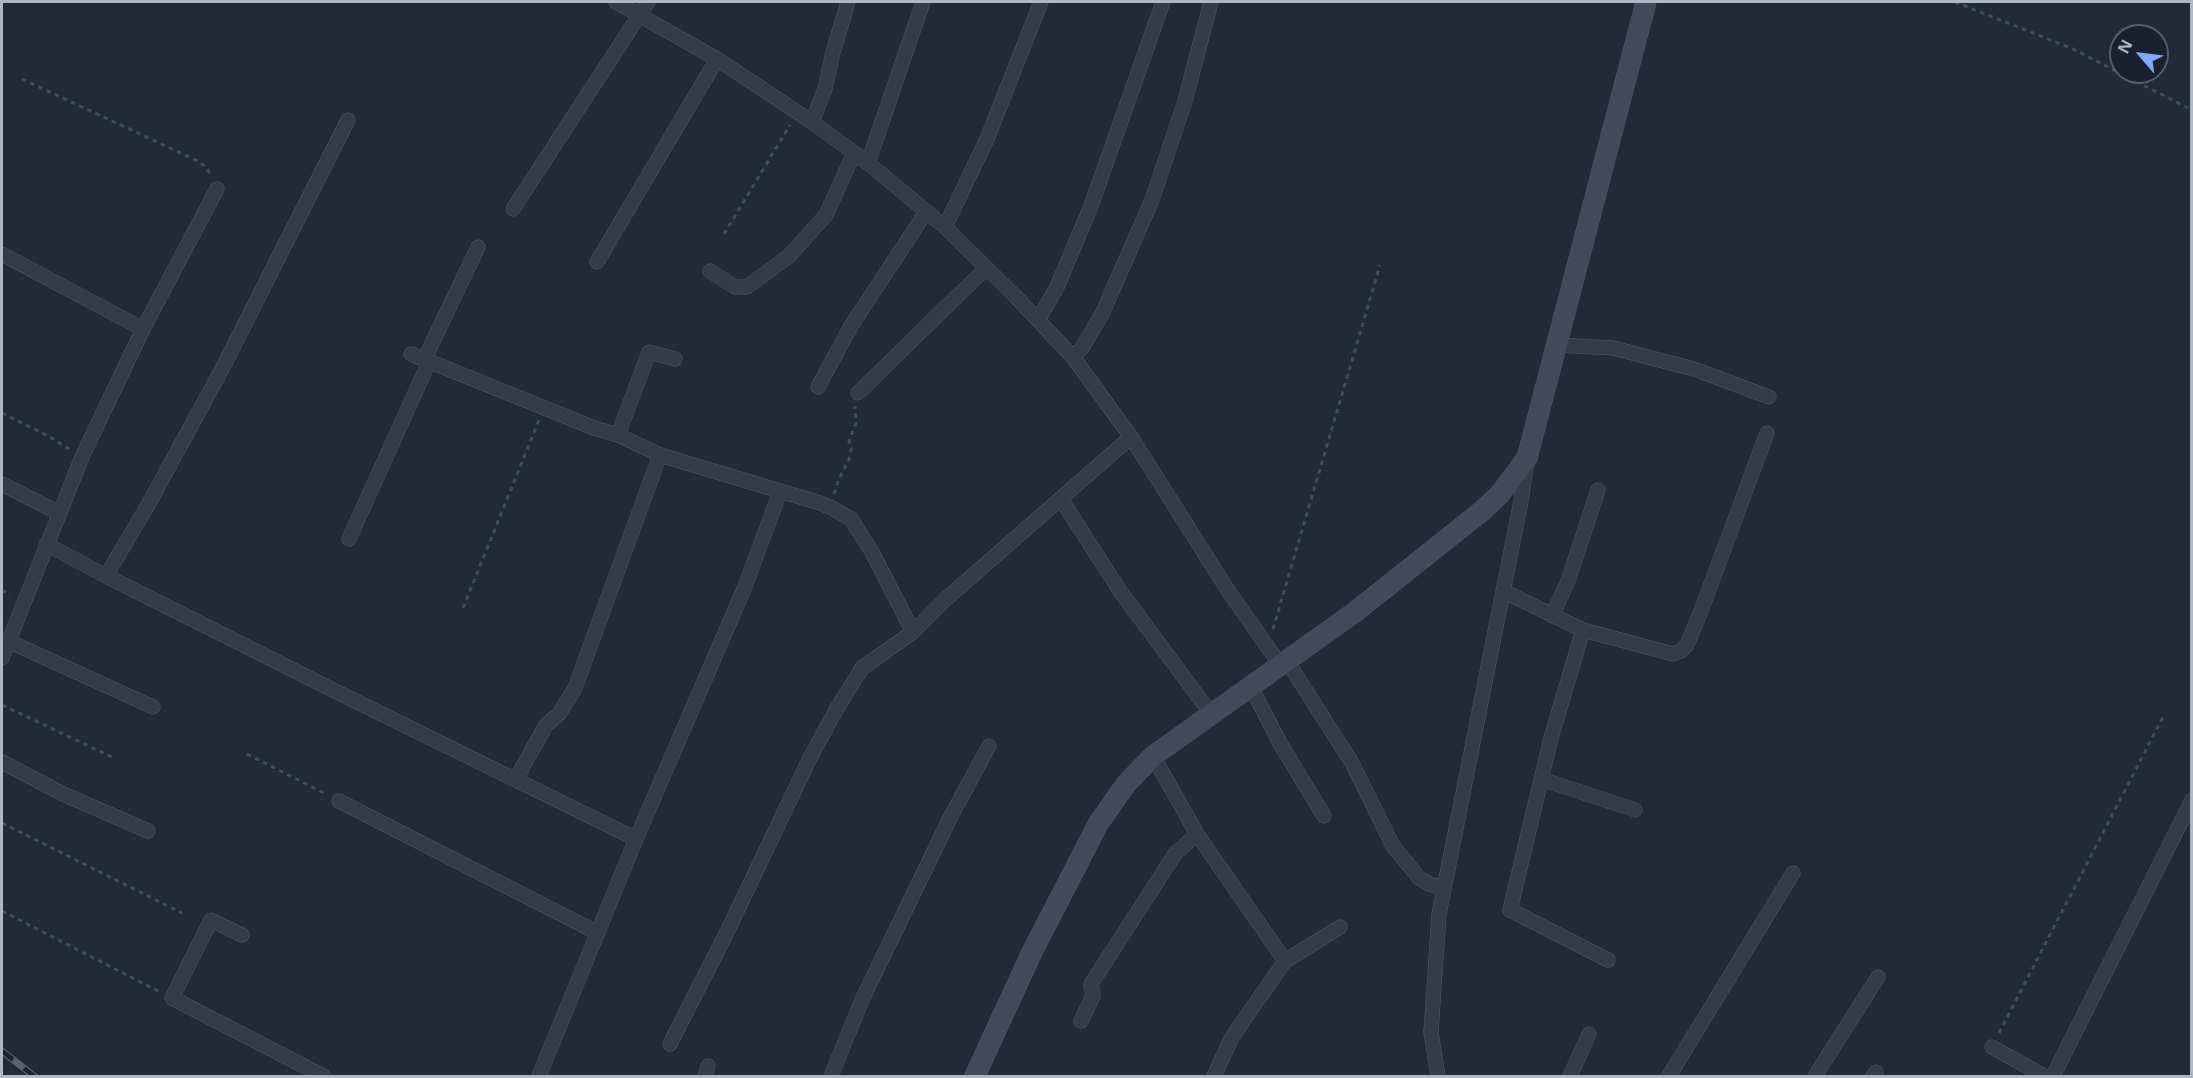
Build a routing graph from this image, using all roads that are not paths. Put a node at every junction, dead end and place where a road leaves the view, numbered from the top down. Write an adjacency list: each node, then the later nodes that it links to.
1 (616, 2): 9 (street)
2 (648, 2): 9 (street)
3 (848, 2): 12 (street)
4 (922, 2): 14 (street)
5 (1041, 2): 18 (street)
6 (1163, 2): 24 (street)
7 (1211, 2): 28 (street)
8 (1646, 2): 26 (main road)
9 (640, 15): 10 (street); 16 (street)
10 (717, 59): 12 (street); 21 (street)
11 (348, 120): 46 (street)
12 (812, 122): 13 (street)
13 (854, 153): 14 (street); 23 (street)
14 (868, 163): 17 (street)
15 (217, 189): 25 (street)
16 (513, 208)
17 (927, 212): 18 (street); 31 (street)
18 (945, 227): 22 (street)
19 (478, 247): 30 (street)
20 (2, 254): 25 (street)
21 (597, 261)
22 (986, 268): 24 (street); 32 (street)
23 (710, 271)
24 (1038, 320): 28 (street)
25 (143, 329): 43 (street)
26 (1556, 345): 33 (street); 38 (main road)
27 (411, 354): 30 (street)
28 (1073, 357): 36 (street)
29 (675, 359): 35 (street)
30 (427, 361): 35 (street); 44 (street)
31 (818, 387)
32 (858, 393)
33 (1769, 397)
34 (1767, 433): 49 (street)
35 (618, 435): 37 (street)
36 (1131, 437): 42 (street); 52 (street)
37 (660, 455): 41 (street); 59 (street)
38 (1527, 458): 47 (street); 52 (main road)
39 (2, 484): 43 (street)
40 (1598, 489): 48 (street)
41 (780, 492): 50 (street); 67 (street)
42 (1061, 499): 50 (street); 55 (street)
43 (59, 513): 45 (street)
44 (350, 539)
45 (46, 544): 46 (street); 51 (street)
46 (106, 576): 59 (street)
47 (1503, 591): 48 (street); 69 (street)
48 (1552, 616): 49 (street)
49 (1583, 630): 60 (street)
50 (913, 632): 78 (street)
51 (4, 650): 54 (street)
52 (1284, 664): 53 (main road); 69 (street)
53 (1251, 687): 55 (main road); 64 (street)
54 (153, 707)
55 (1212, 715): 57 (main road)
56 (989, 746): 82 (street)
57 (1153, 756): 66 (street); 83 (main road)
58 (2, 762): 65 (street)
59 (516, 779): 67 (street)
60 (1541, 779): 63 (street); 73 (street)
61 (2192, 800): 90 (street)
62 (339, 801): 71 (street)
63 (1635, 810)
64 (1324, 816)
65 (148, 831)
66 (1197, 834): 74 (street); 76 (street)
67 (636, 838): 71 (street)
68 (1793, 873): 87 (street)
69 (1443, 888): 85 (street)
70 (1340, 927): 74 (street)
71 (598, 933): 81 (street)
72 (242, 934): 80 (street)
73 (1608, 960)
74 (1285, 962): 84 (street)
75 (1878, 977): 88 (street)
76 (1081, 1021)
77 (1589, 1034): 86 (street)
78 (670, 1044)
79 (1992, 1047): 89 (street)
80 (323, 1077)
81 (539, 1077)
82 (831, 1077)
83 (975, 1077)
84 (1214, 1077)
85 (1438, 1077)
86 (1570, 1077)
87 (1669, 1077)
88 (1815, 1077)
89 (2044, 1077)
90 (2053, 1077)

